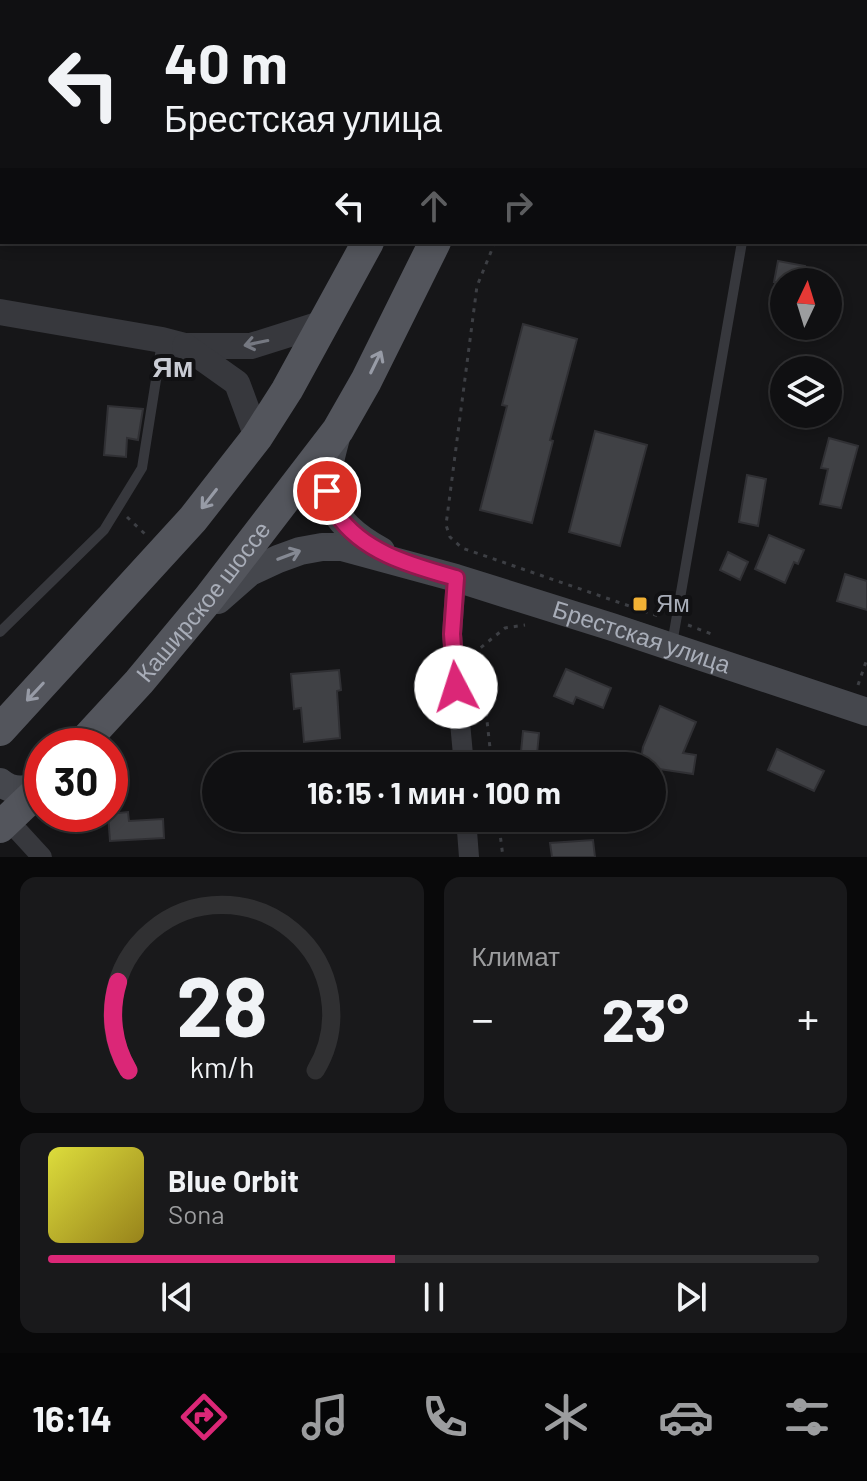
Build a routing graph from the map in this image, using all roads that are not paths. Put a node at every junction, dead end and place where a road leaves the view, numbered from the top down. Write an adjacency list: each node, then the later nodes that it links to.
1 (367, 244): 5 (main road)
2 (434, 244): 7 (main road, Каширское шоссе, one-way to 2)
3 (742, 244): 13 (lane)
4 (0, 312): 6 (street)
5 (324, 323): 6 (street, one-way to 6); 8 (main road)
6 (174, 343): 8 (street); 11 (lane)
7 (338, 430): 9 (main road, Брестская улица); 12 (main road, Каширское шоссе)
8 (257, 437): 16 (main road, one-way to 16)
9 (414, 567): 10 (main road, Брестская улица); 12 (main road, Брестская улица, one-way to 9)
10 (456, 578): 13 (main road, Брестская улица); 17 (street)
11 (0, 632)
12 (181, 632): 15 (main road, Каширское шоссе)
13 (674, 634): 14 (main road, Брестская улица)
14 (862, 699)
15 (97, 728)
16 (0, 730)
17 (463, 752)
18 (0, 782): 19 (main road)
19 (24, 789)
20 (24, 804): 21 (main road)
21 (4, 823): 23 (street)
22 (467, 832): 24 (street)
23 (42, 857)
24 (469, 857)

